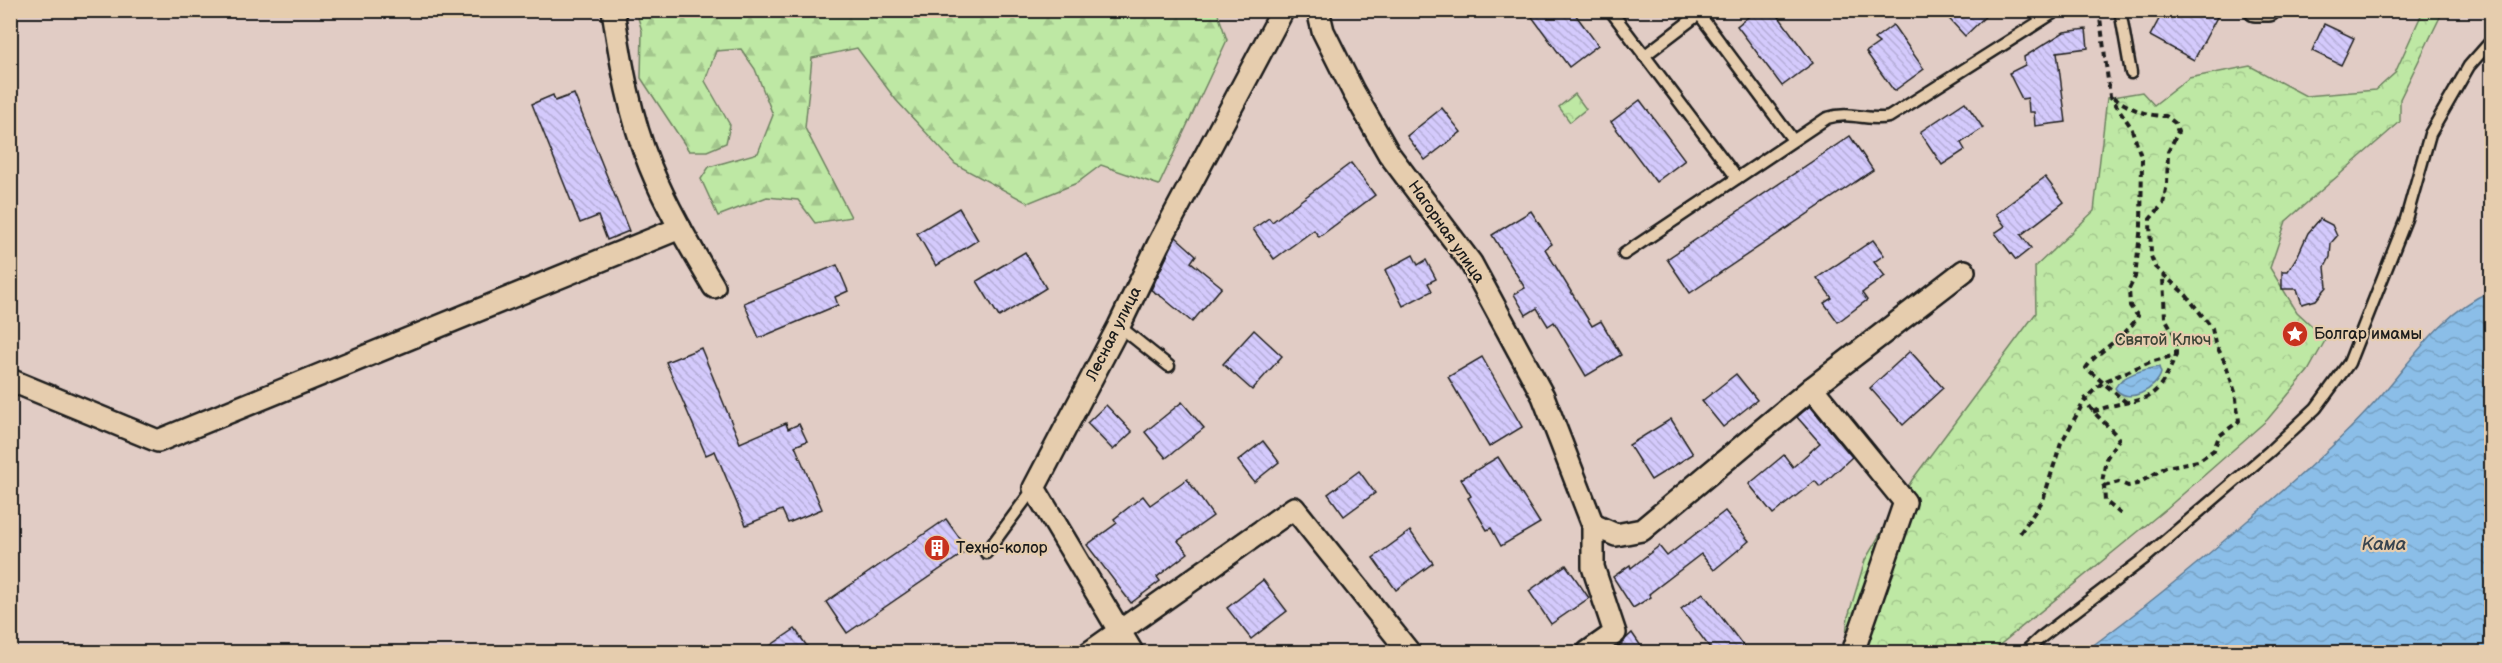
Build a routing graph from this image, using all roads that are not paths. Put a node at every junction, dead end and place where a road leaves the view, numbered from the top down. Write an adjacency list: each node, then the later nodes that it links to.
1 (613, 10): 15 (street)
2 (1283, 10): 19 (street, Лесная улица)
3 (1318, 10): 24 (street, Нагорная улица)
4 (1610, 10): 11 (lane)
5 (2058, 10): 13 (lane)
6 (2120, 10): 12 (lane)
7 (2255, 10): 8 (street)
8 (2269, 10)
9 (1697, 12): 11 (lane); 13 (lane)
10 (2492, 40): 32 (lane)
11 (1644, 56): 14 (lane)
12 (2131, 73)
13 (1793, 140): 14 (lane)
14 (1737, 178): 16 (lane)
15 (680, 228): 18 (street); 21 (street)
16 (1624, 254)
17 (1964, 271): 22 (street)
18 (714, 287)
19 (1119, 326): 20 (lane); 23 (street, Лесная улица)
20 (1169, 366)
21 (10, 380)
22 (1812, 388): 24 (street); 31 (street)
23 (1034, 488): 25 (lane); 26 (street)
24 (1593, 525): 30 (street, Нагорная улица)
25 (986, 553)
26 (1119, 631): 27 (street); 28 (street); 29 (street)
27 (1090, 652)
28 (1132, 652)
29 (1409, 652)
30 (1588, 652)
31 (1853, 652)
32 (2025, 652)

